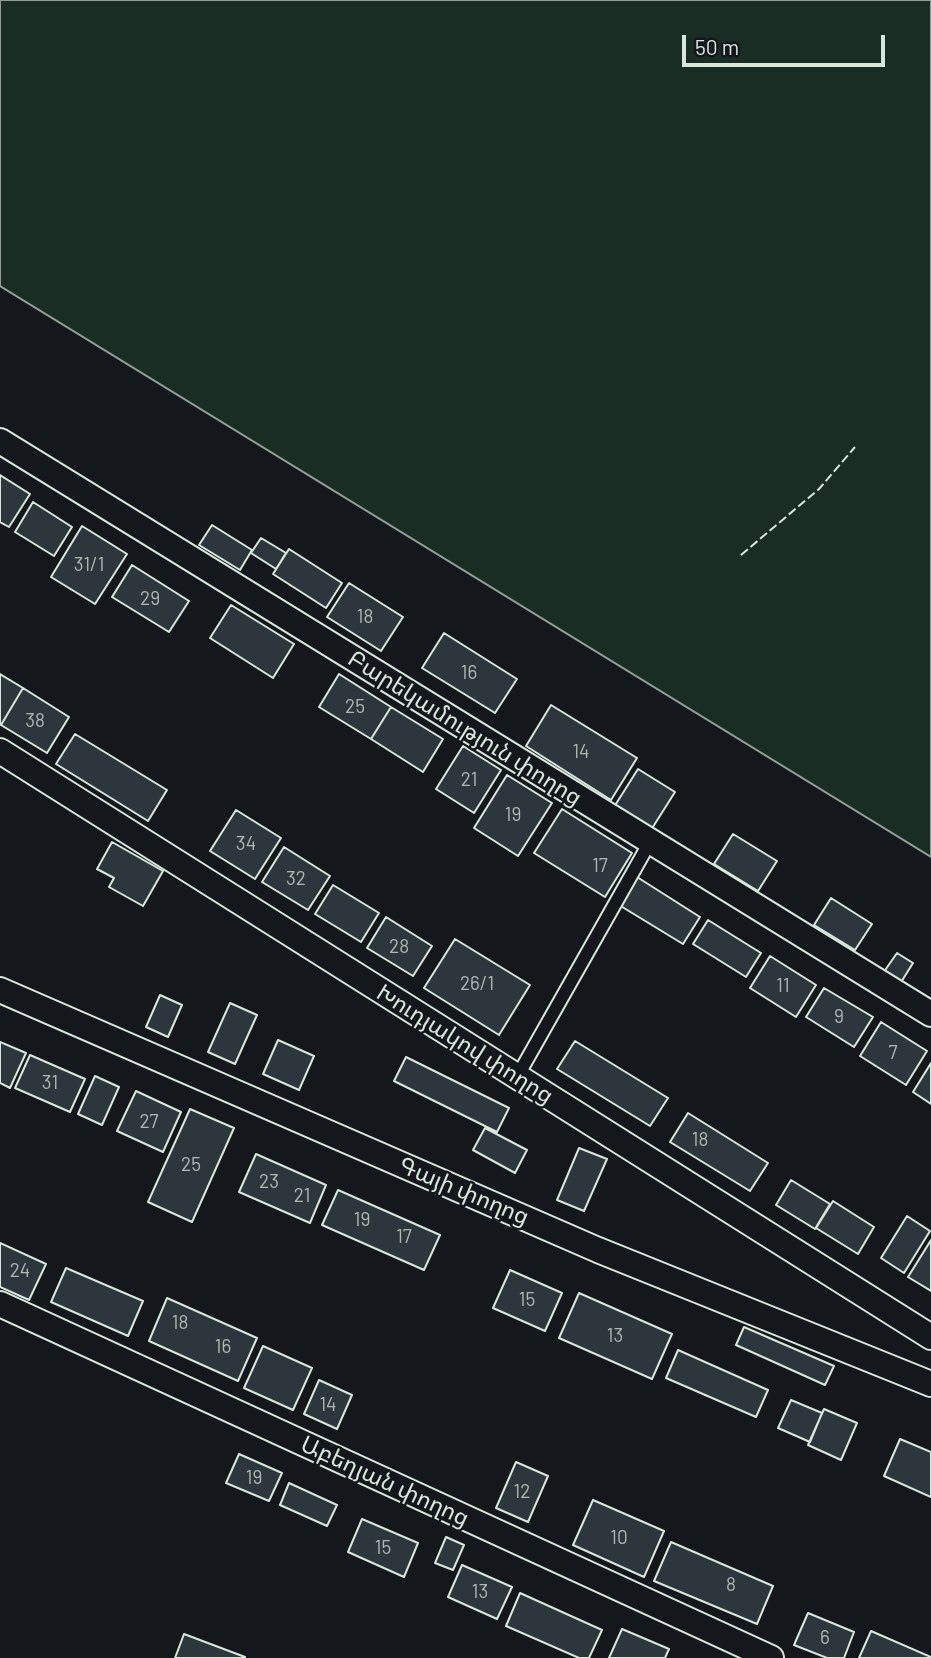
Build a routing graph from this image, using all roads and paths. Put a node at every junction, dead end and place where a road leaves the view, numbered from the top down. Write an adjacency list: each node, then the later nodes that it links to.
1 (0, 441): 3 (street, Բարեկամություն փողոց)
2 (0, 751): 6 (street, Խուդյակով փողոց)
3 (650, 842): 5 (street, Բարեկամություն փողոց); 6 (lane)
4 (0, 990): 9 (street, Գայի փողոց)
5 (931, 1014)
6 (517, 1076): 8 (street, Խուդյակով փողոց)
7 (0, 1304): 10 (street, Աբեղյան փողոց)
8 (931, 1337)
9 (931, 1384)
10 (771, 1658)

